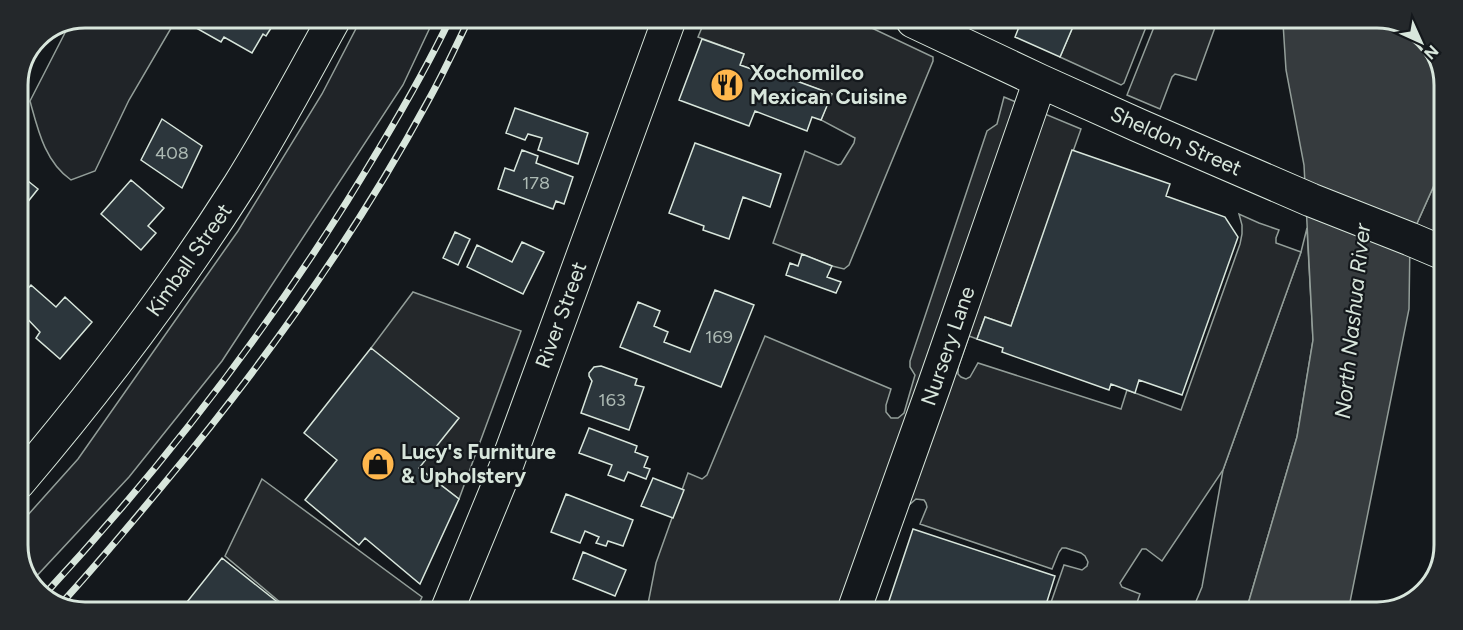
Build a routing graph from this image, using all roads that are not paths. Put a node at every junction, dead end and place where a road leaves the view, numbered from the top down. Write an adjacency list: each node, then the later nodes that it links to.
1 (329, 28): 6 (main road, Kimball Street)
2 (666, 28): 7 (main road, River Street)
3 (928, 28): 4 (main road, Sheldon Street)
4 (1040, 81): 5 (main road, Sheldon Street); 8 (main road, Nursery Lane)
5 (1434, 250)
6 (29, 470)
7 (450, 602)
8 (857, 602)

